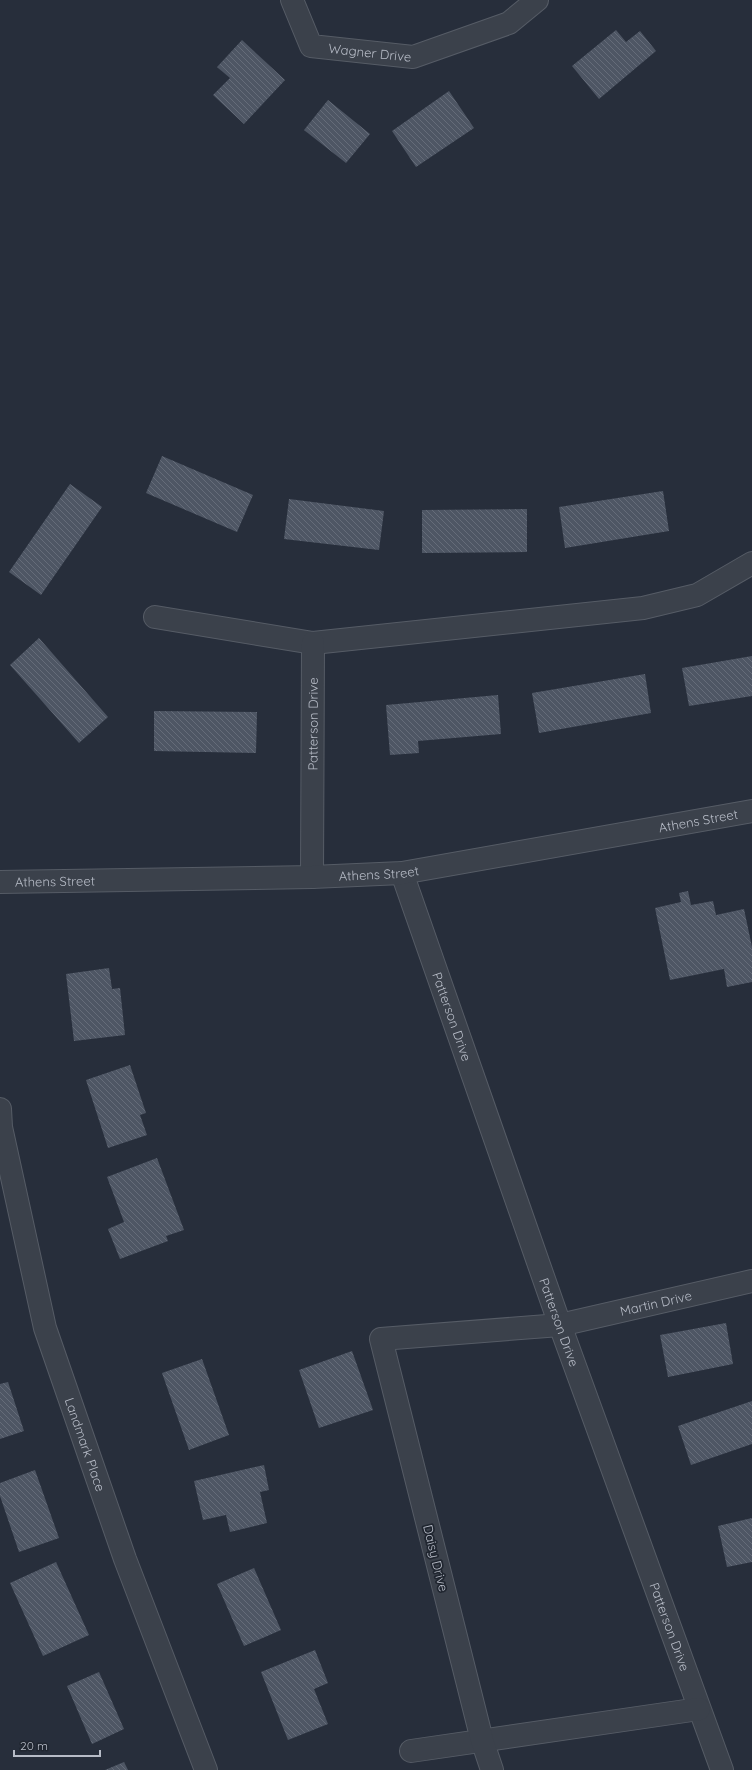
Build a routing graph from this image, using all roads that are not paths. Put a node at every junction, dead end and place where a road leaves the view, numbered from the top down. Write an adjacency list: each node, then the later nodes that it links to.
1 (292, 0): 2 (street, Wagner Drive)
2 (538, 0)
3 (752, 563): 5 (street)
4 (155, 617): 5 (street)
5 (313, 643): 8 (street, Patterson Drive)
6 (752, 811): 7 (street, Athens Street)
7 (402, 873): 8 (street, Athens Street); 12 (street, Patterson Drive)
8 (312, 877): 9 (street, Athens Street)
9 (0, 882)
10 (0, 1109): 16 (street, Landmark Place)
11 (752, 1281): 12 (street, Martin Drive)
12 (560, 1325): 13 (street, Patterson Drive); 14 (street, Daisy Drive)
13 (699, 1709): 14 (street); 18 (street, Patterson Drive)
14 (482, 1740): 15 (street); 17 (street)
15 (411, 1751)
16 (206, 1770)
17 (492, 1770)
18 (722, 1770)

